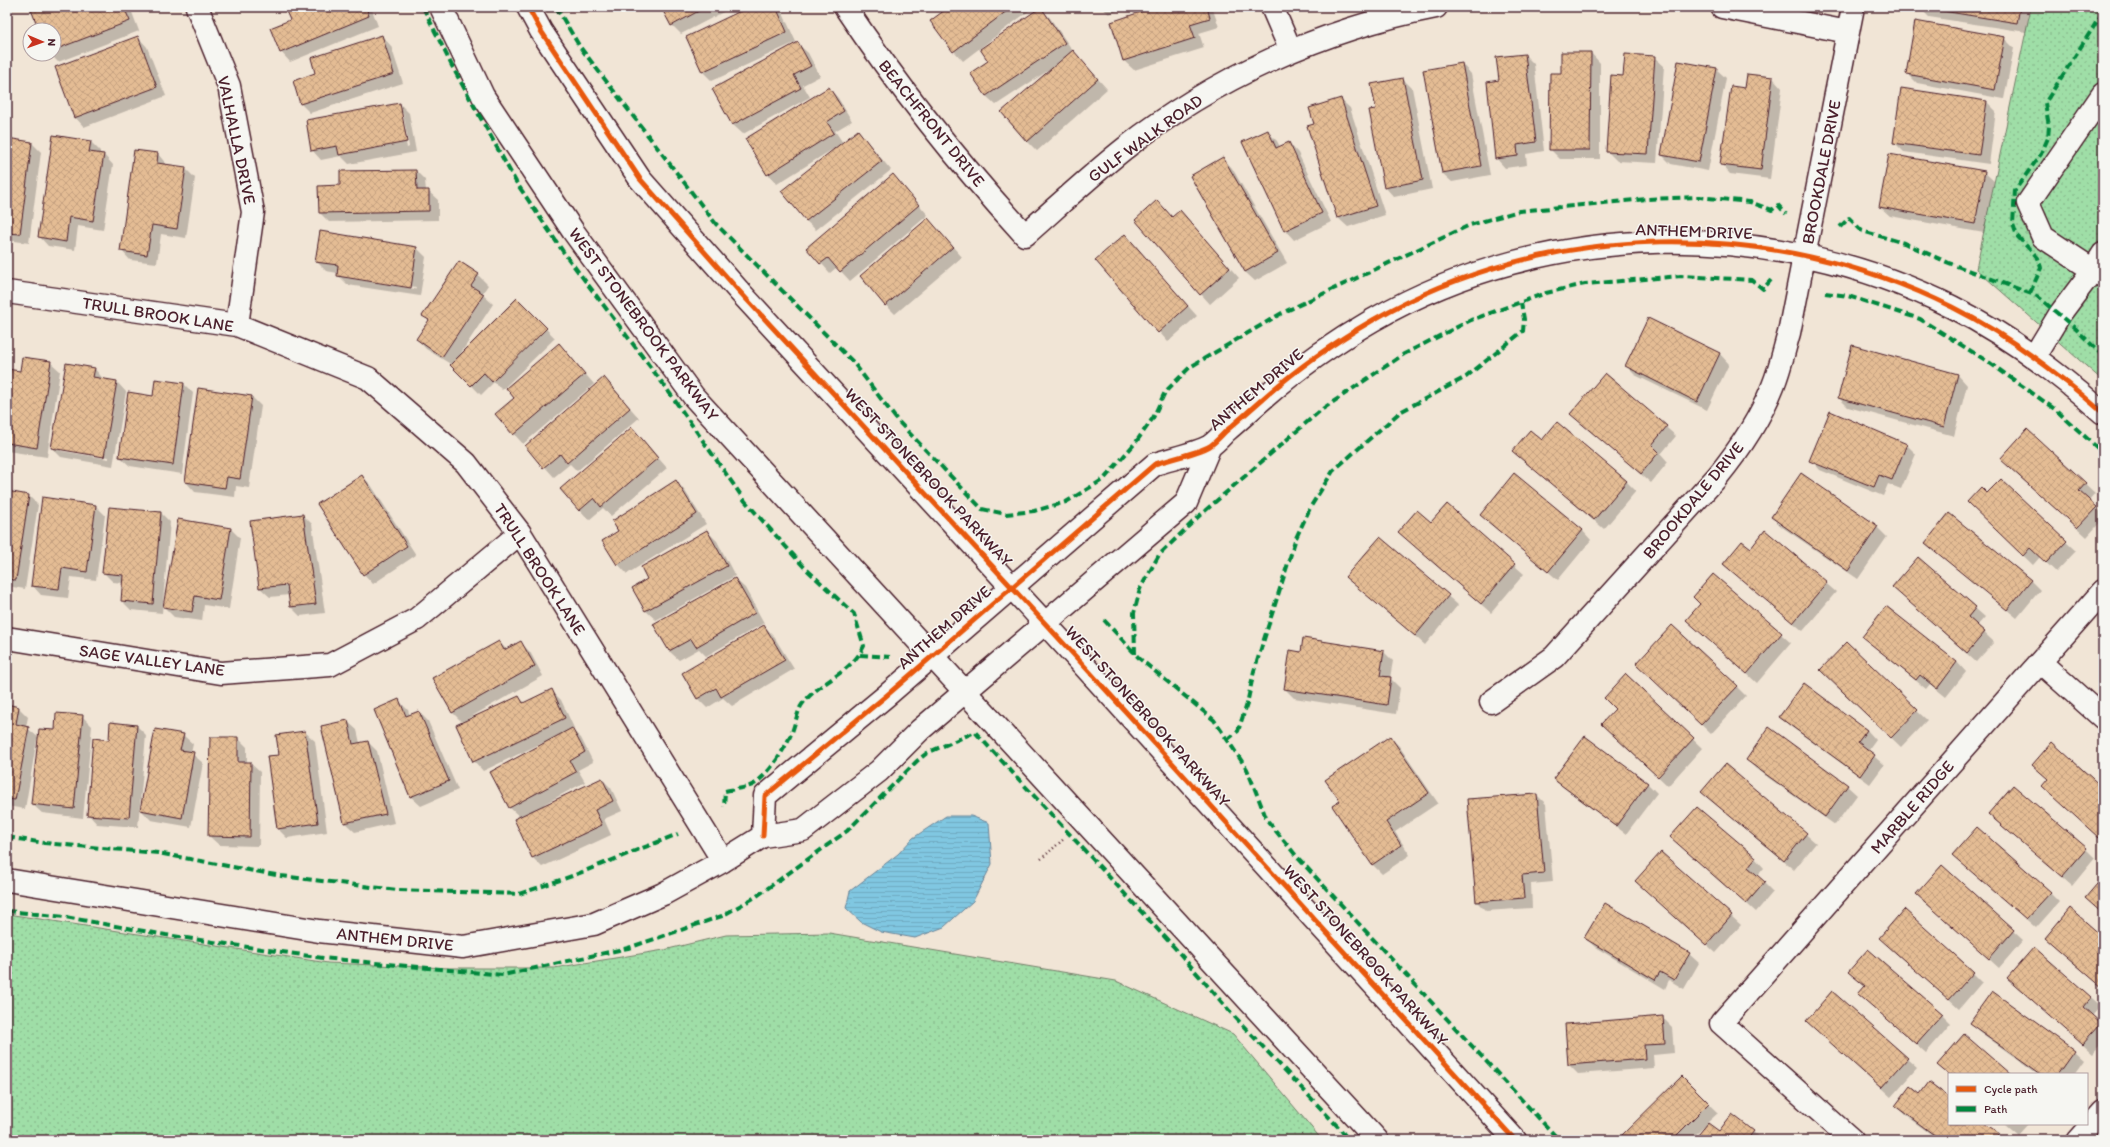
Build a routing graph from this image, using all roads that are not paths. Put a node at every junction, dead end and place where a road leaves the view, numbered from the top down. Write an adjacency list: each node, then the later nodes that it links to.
1 (197, 7): 16 (street, VALHALLA DRIVE)
2 (441, 7): 25 (street, WEST STONEBROOK PARKWAY)
3 (528, 7): 21 (street, WEST STONEBROOK PARKWAY)
4 (845, 7): 12 (street, BEACHFRONT DRIVE)
5 (1272, 7): 10 (street)
6 (1436, 7): 10 (street, GULF WALK ROAD)
7 (1722, 7): 9 (street)
8 (1853, 7): 9 (street, BROOKDALE DRIVE)
9 (1848, 32): 13 (street, BROOKDALE DRIVE)
10 (1291, 51): 12 (street, GULF WALK ROAD)
11 (2103, 94): 14 (street)
12 (1025, 235)
13 (1804, 255): 17 (street, ANTHEM DRIVE); 19 (street, ANTHEM DRIVE); 28 (street, BROOKDALE DRIVE)
14 (2100, 267): 17 (street)
15 (7, 292): 16 (street, TRULL BROOK LANE)
16 (237, 325): 20 (street, TRULL BROOK LANE)
17 (2034, 357): 18 (street, ANTHEM DRIVE)
18 (2103, 413)
19 (1210, 446): 21 (street, ANTHEM DRIVE); 23 (street, ANTHEM DRIVE)
20 (520, 533): 24 (street, SAGE VALLEY LANE); 31 (street, TRULL BROOK LANE)
21 (1012, 587): 23 (street, WEST STONEBROOK PARKWAY); 25 (street, ANTHEM DRIVE)
22 (2103, 591): 26 (street, MARBLE RIDGE)
23 (1045, 623): 27 (street, ANTHEM DRIVE); 35 (street, WEST STONEBROOK PARKWAY)
24 (7, 638)
25 (931, 656): 27 (street, WEST STONEBROOK PARKWAY); 30 (street, ANTHEM DRIVE)
26 (2040, 662): 29 (street); 36 (street, MARBLE RIDGE)
27 (964, 692): 30 (street, ANTHEM DRIVE); 34 (street, WEST STONEBROOK PARKWAY)
28 (1491, 702)
29 (2103, 718)
30 (763, 836): 31 (street, ANTHEM DRIVE)
31 (723, 861): 32 (street, ANTHEM DRIVE)
32 (7, 880)
33 (2103, 1112): 37 (street)
34 (1377, 1140)
35 (1514, 1140)
36 (1852, 1140)
37 (2078, 1140)

